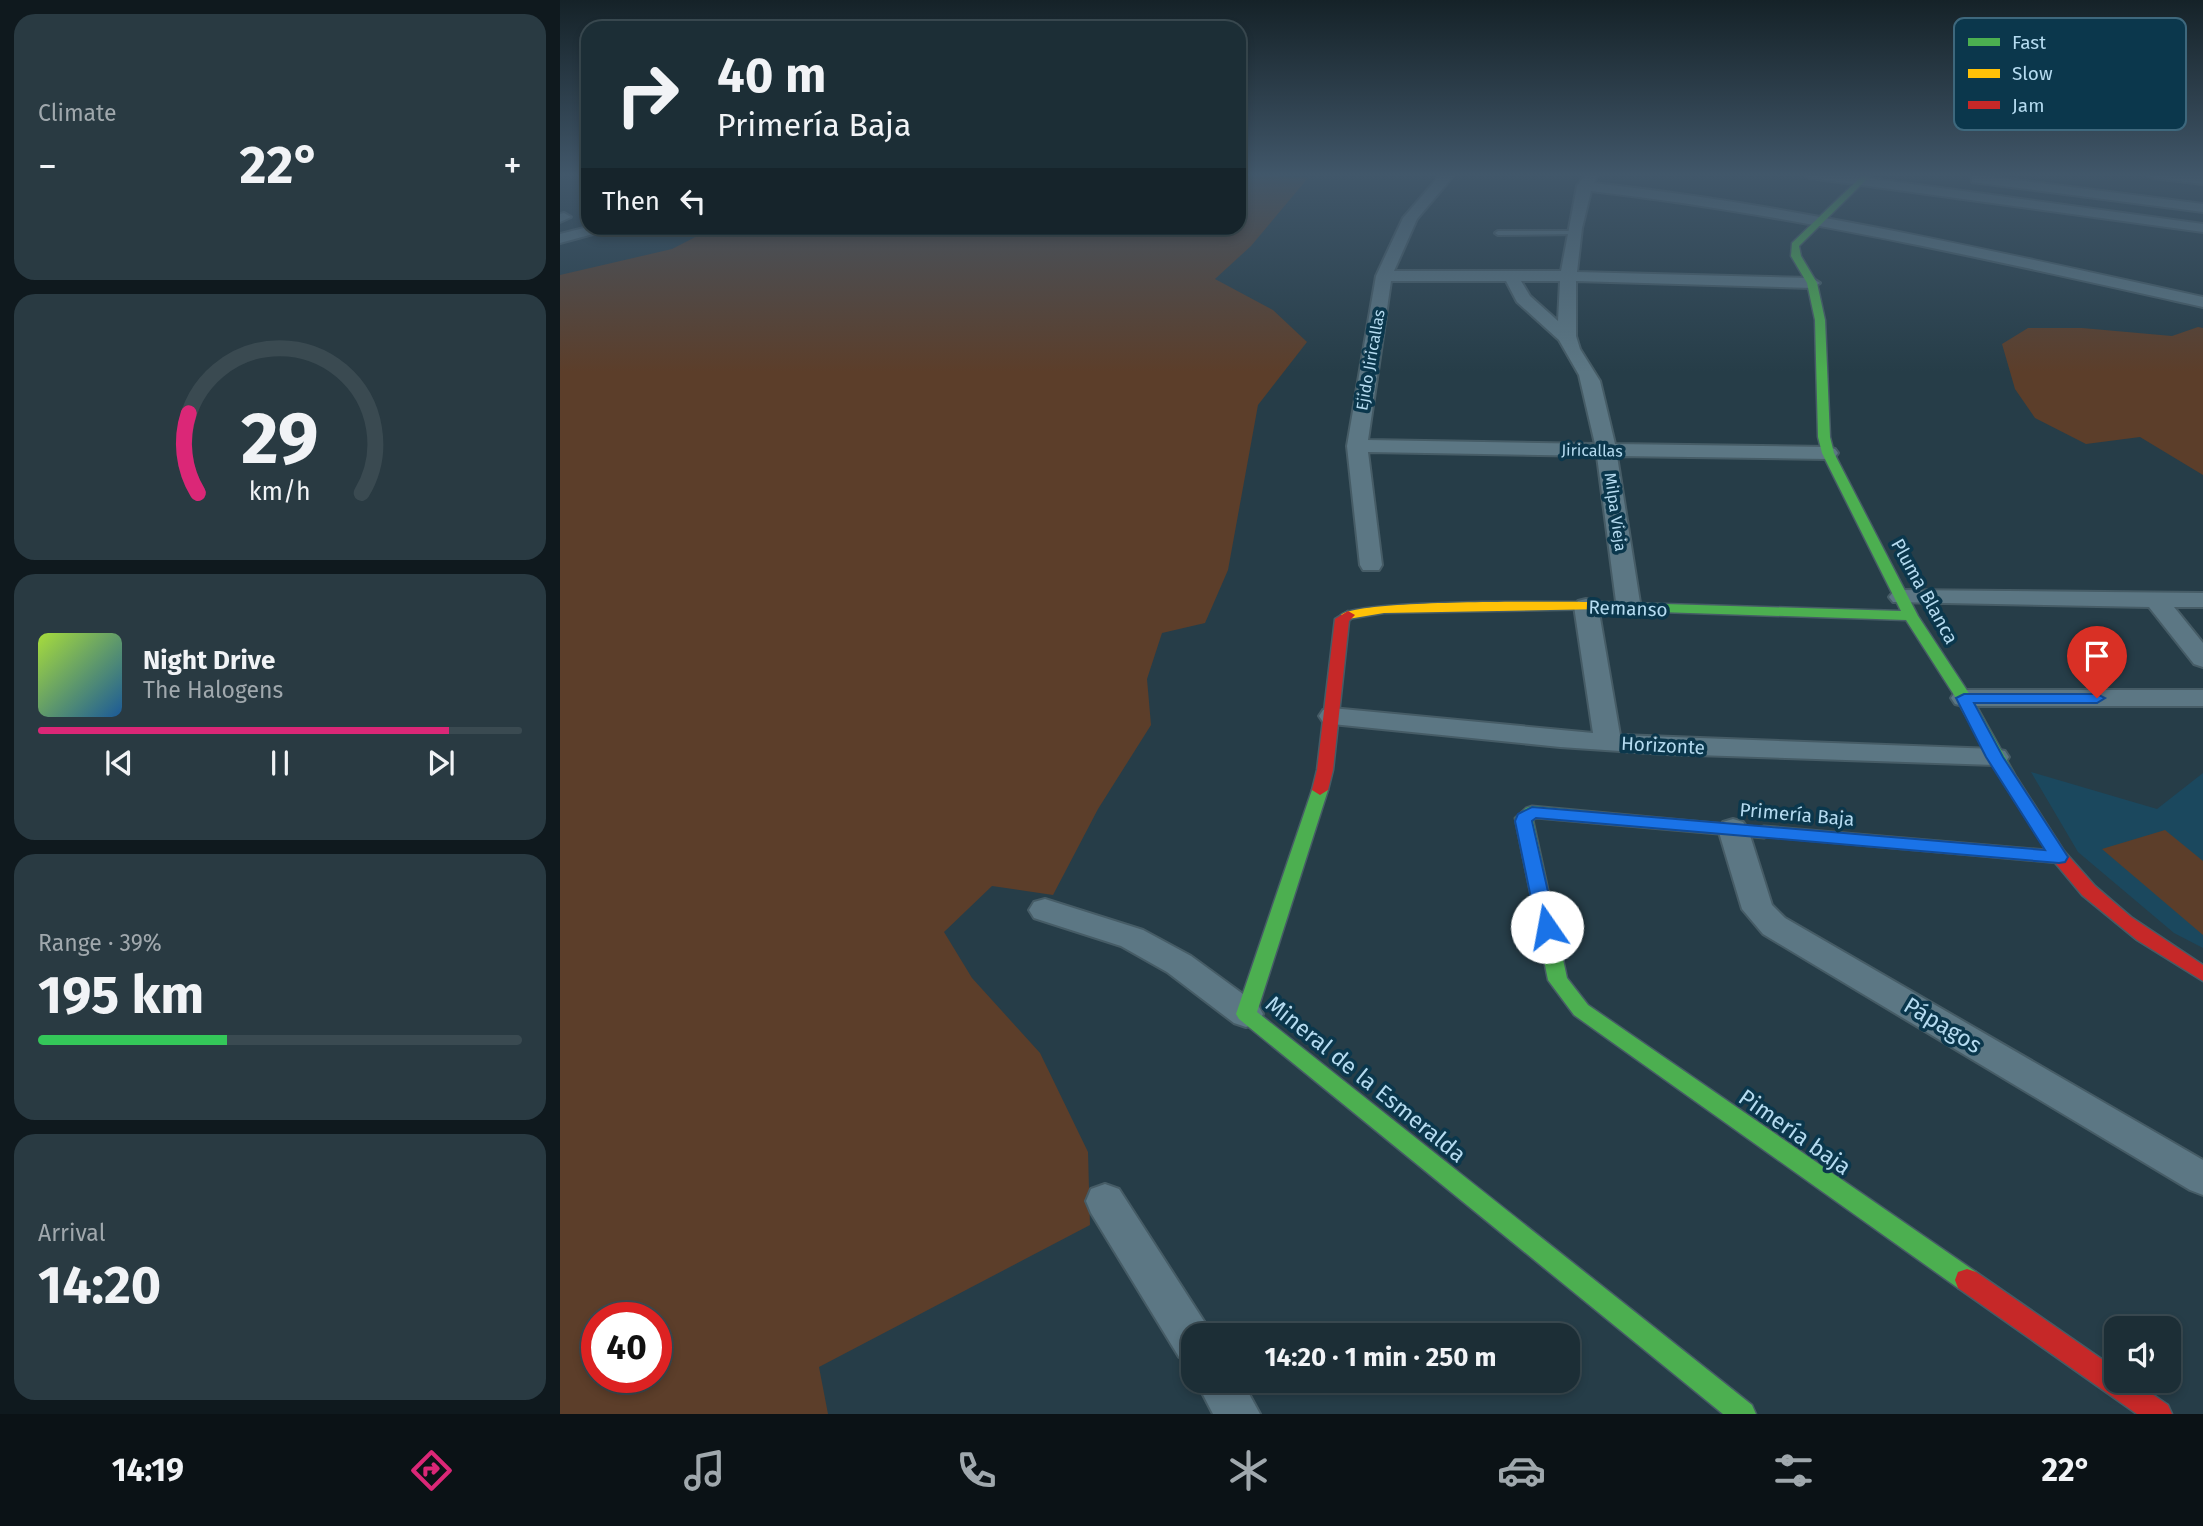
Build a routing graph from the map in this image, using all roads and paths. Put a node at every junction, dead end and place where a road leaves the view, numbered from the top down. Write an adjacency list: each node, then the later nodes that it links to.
1 (1400, 240): 5 (street, Ejido Jiricallas)
2 (1573, 240): 7 (street)
3 (1800, 240): 8 (street, Pluma Blanca)
4 (1909, 240): 9 (street)
5 (1384, 276): 6 (street); 11 (street, Ejido Jiricallas)
6 (1511, 276): 7 (street); 10 (street, Milpa Vieja)
7 (1570, 276): 8 (street); 10 (street)
8 (1812, 283): 13 (street, Pluma Blanca)
9 (2203, 302)
10 (1567, 338): 12 (street, Milpa Vieja)
11 (1357, 446): 12 (street, Jiricallas); 14 (street, Ejido Jiricallas)
12 (1608, 450): 13 (street, Jiricallas); 19 (street, Milpa Vieja)
13 (1828, 453): 18 (street, Pluma Blanca)
14 (1371, 565)
15 (2156, 600): 16 (street, Remanso); 18 (street, Remanso); 21 (street)
16 (2203, 600)
17 (1586, 606): 19 (street, Remanso); 20 (street, Remanso); 25 (street)
18 (1906, 606): 19 (street, Remanso); 22 (street, Pluma Blanca)
19 (1629, 609)
20 (1345, 615): 24 (street, Mineral de la Esmeralda)
21 (2203, 659)
22 (1964, 698): 23 (street); 26 (street, Pluma Blanca)
23 (2203, 698)
24 (1332, 716): 25 (street, Horizonte); 32 (street, Mineral de la Esmeralda)
25 (1608, 742): 26 (street, Horizonte)
26 (1995, 757): 29 (street, Pluma Blanca)
27 (1532, 812): 28 (street, Primería Baja); 39 (street, Pimería baja)
28 (1733, 830): 29 (street, Primería Baja); 33 (street, Pápagos)
29 (2059, 857): 31 (street, Pluma Blanca)
30 (1045, 910): 32 (street)
31 (2203, 974)
32 (1246, 1014): 38 (street, Mineral de la Esmeralda)
33 (2203, 1179)
34 (1105, 1201): 35 (street)
35 (1181, 1323)
36 (1225, 1393): 37 (street)
37 (1238, 1414)
38 (1743, 1414)
39 (2159, 1414)

